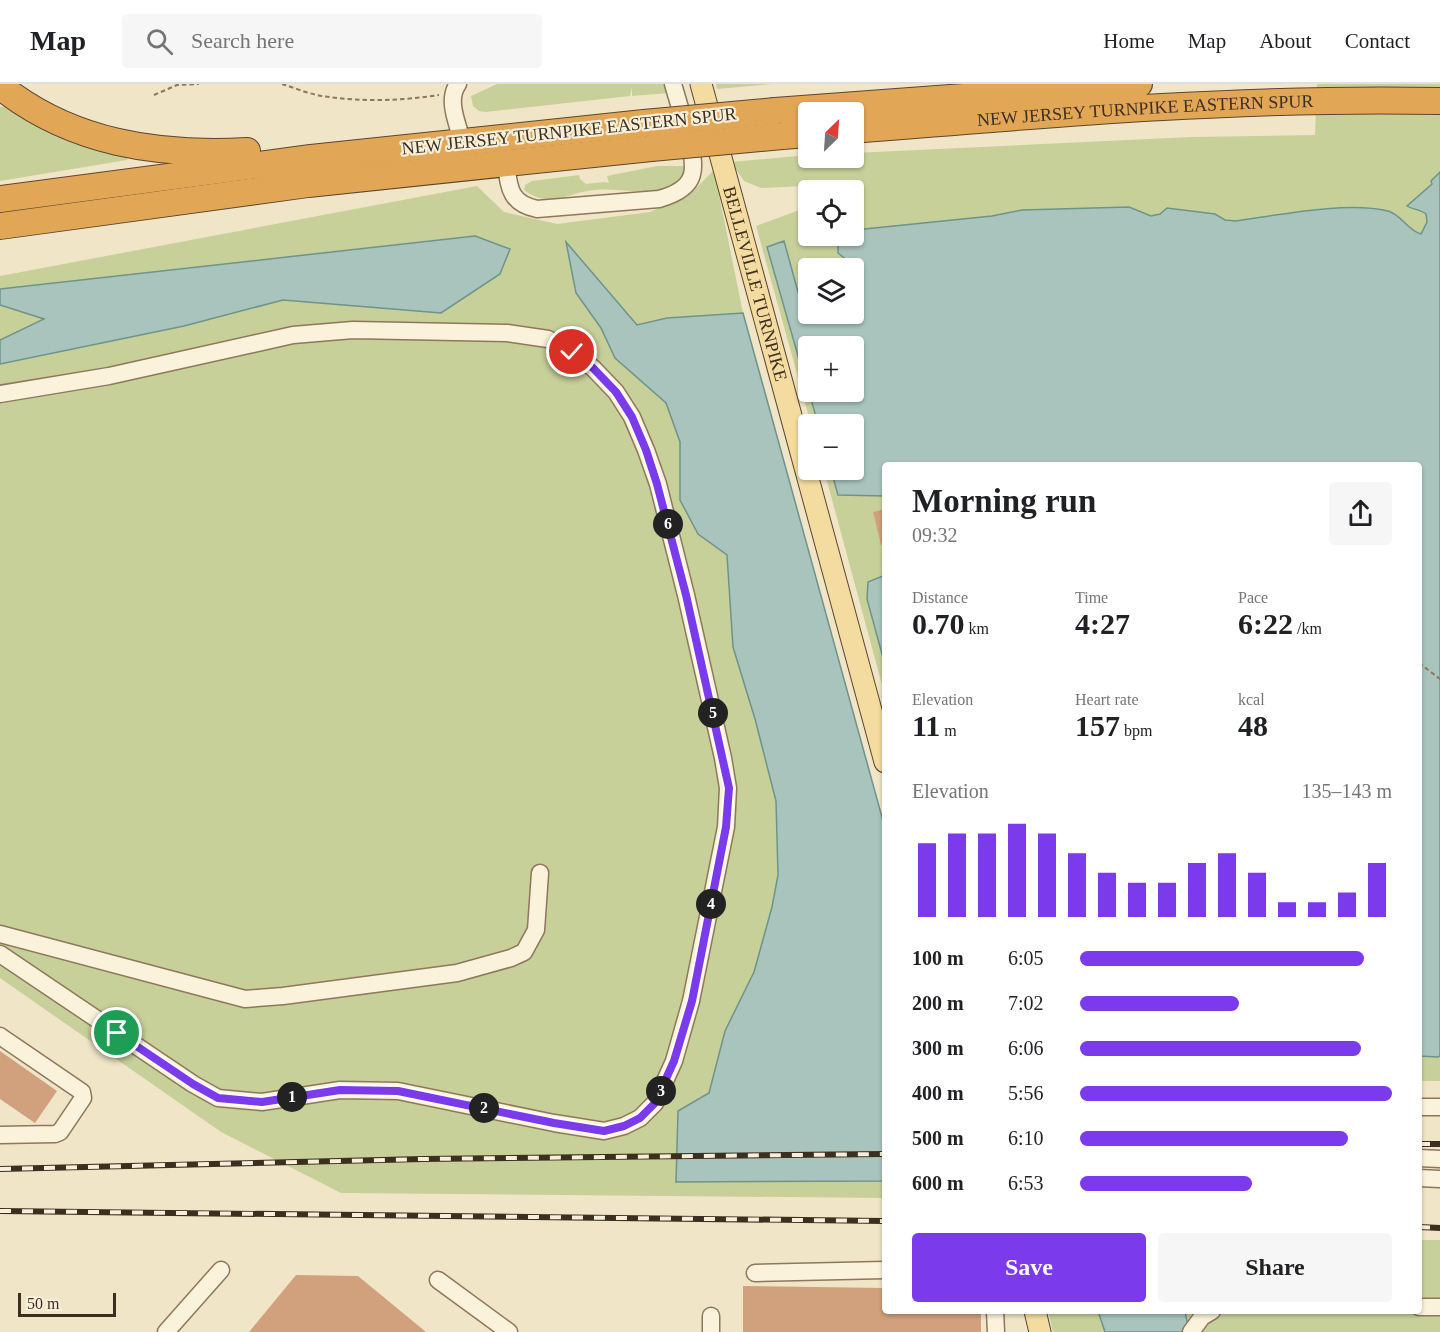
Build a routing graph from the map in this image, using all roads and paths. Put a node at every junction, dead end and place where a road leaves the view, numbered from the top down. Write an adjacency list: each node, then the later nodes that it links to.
1 (199, 84): 8 (path)
2 (282, 84): 7 (path)
3 (674, 84): 14 (lane)
4 (701, 84): 22 (main road, BELLEVILLE TURNPIKE)
5 (1139, 84): 12 (highway, NEW JERSEY TURNPIKE EASTERN SPUR, bridge)
6 (0, 86): 13 (highway)
7 (456, 88): 12 (lane)
8 (154, 95)
9 (1440, 101): 10 (highway, NEW JERSEY TURNPIKE EASTERN SPUR)
10 (864, 129)
11 (798, 135): 14 (highway, NEW JERSEY TURNPIKE EASTERN SPUR, bridge)
12 (462, 141): 13 (highway, NEW JERSEY TURNPIKE EASTERN SPUR)
13 (382, 150): 16 (highway, NEW JERSEY TURNPIKE EASTERN SPUR)
14 (506, 163): 15 (highway, NEW JERSEY TURNPIKE EASTERN SPUR)
15 (223, 195): 17 (highway, NEW JERSEY TURNPIKE EASTERN SPUR); 18 (highway)
16 (0, 199)
17 (0, 226)
18 (0, 243)
19 (0, 394): 25 (lane)
20 (1422, 665): 21 (path)
21 (1440, 679)
22 (882, 751)
23 (540, 873): 24 (lane)
24 (0, 934)
25 (0, 954)
26 (0, 1036): 29 (lane)
27 (1422, 1107): 28 (lane)
28 (1440, 1107)
29 (0, 1135)
30 (1422, 1158): 31 (lane)
31 (1440, 1159)
32 (1422, 1178): 33 (lane)
33 (1440, 1179)
34 (220, 1270): 43 (lane)
35 (882, 1270): 36 (lane)
36 (755, 1273)
37 (438, 1280): 44 (lane)
38 (1422, 1307): 39 (lane)
39 (1440, 1307)
40 (994, 1314): 45 (lane)
41 (1036, 1314): 46 (main road)
42 (1207, 1314): 47 (lane)
43 (165, 1332)
44 (510, 1332)
45 (996, 1332)
46 (1040, 1332)
47 (1191, 1332)

